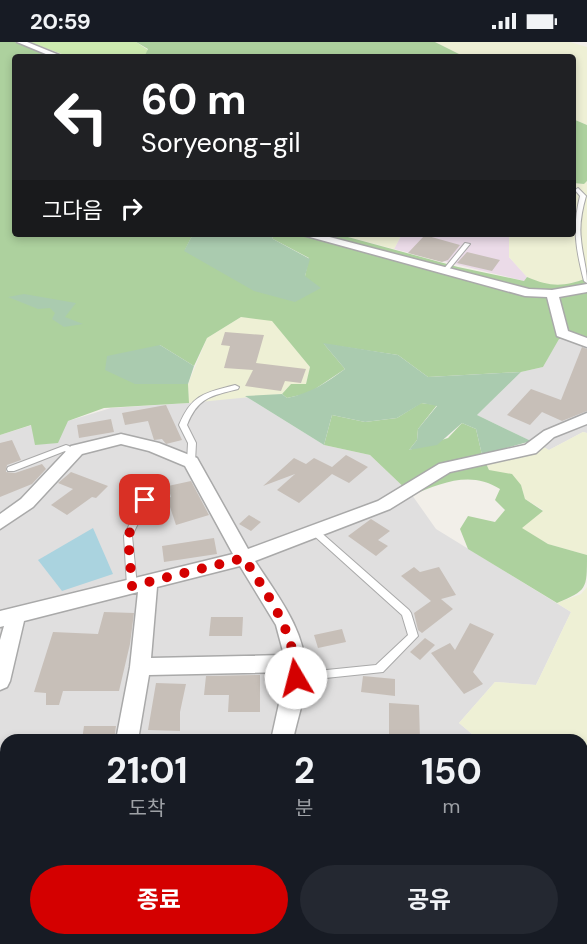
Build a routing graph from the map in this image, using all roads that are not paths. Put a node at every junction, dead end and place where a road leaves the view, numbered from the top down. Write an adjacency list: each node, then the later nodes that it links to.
1 (21, 42): 2 (street)
2 (52, 54)
3 (578, 190): 7 (lane)
4 (315, 237): 6 (street)
5 (467, 244): 6 (lane)
6 (445, 271): 9 (street)
7 (587, 281)
8 (587, 288): 9 (street)
9 (552, 294): 10 (street)
10 (587, 344)
11 (235, 387): 14 (lane)
12 (587, 418): 18 (street)
13 (73, 454): 14 (street); 15 (lane); 17 (street)
14 (191, 462): 19 (street)
15 (11, 469)
16 (145, 500): 20 (lane)
17 (0, 523)
18 (314, 531): 19 (street); 23 (lane)
19 (244, 558): 20 (street); 23 (street)
20 (140, 584): 21 (street); 22 (street)
21 (8, 616): 24 (street)
22 (140, 667): 23 (street); 25 (street)
23 (296, 670): 26 (street)
24 (0, 681)
25 (128, 734)
26 (283, 734)

